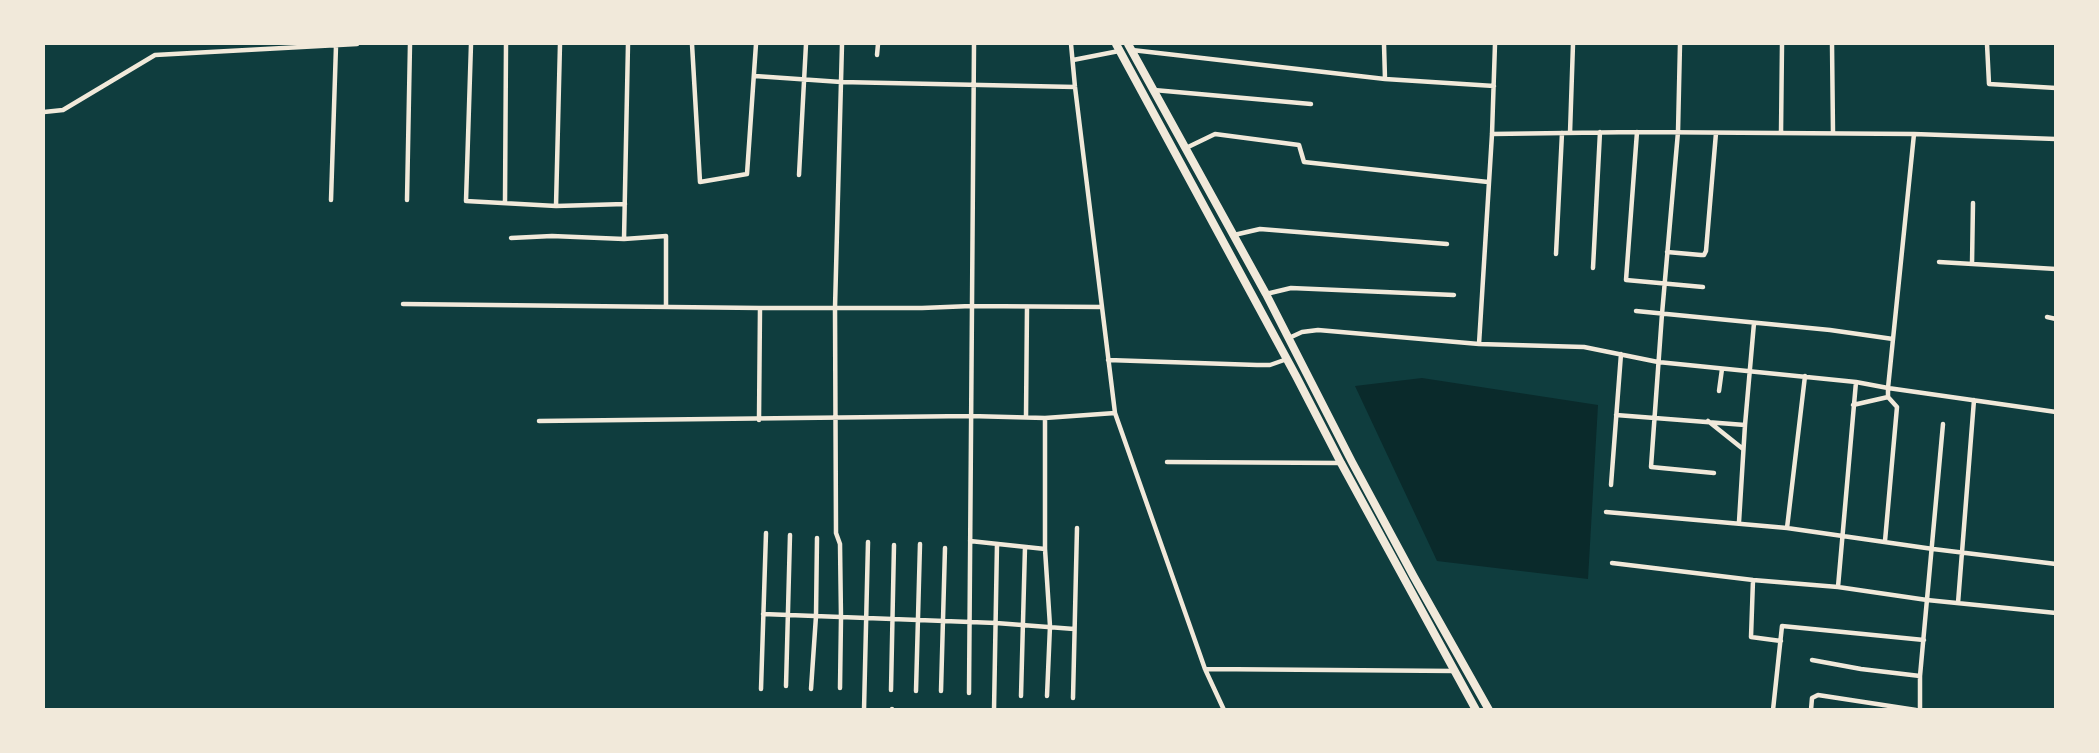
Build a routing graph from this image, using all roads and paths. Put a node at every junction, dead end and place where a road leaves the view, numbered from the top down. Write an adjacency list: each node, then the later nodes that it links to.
1 (357, 44): 21 (street)
2 (410, 44): 52 (street)
3 (471, 44): 53 (street)
4 (506, 44): 53 (street)
5 (560, 44): 56 (street)
6 (628, 44): 55 (street)
7 (692, 44): 26 (street)
8 (756, 44): 26 (street)
9 (806, 44): 28 (street)
10 (842, 44): 29 (street)
11 (878, 44): 24 (street)
12 (974, 44): 30 (street)
13 (1071, 44): 25 (street)
14 (1384, 44): 27 (street)
15 (1495, 44): 31 (street)
16 (1573, 44): 37 (street)
17 (1680, 44): 40 (street)
18 (1782, 44): 43 (street)
19 (1832, 44): 45 (street)
20 (1987, 44): 33 (street)
21 (336, 46): 36 (street); 51 (street)
22 (1117, 47): 25 (street); 87 (highway)
23 (1130, 47): 27 (street); 34 (highway)
24 (877, 55)
25 (1073, 60): 32 (street)
26 (755, 76): 28 (street)
27 (1385, 79): 31 (street)
28 (804, 81): 29 (street); 49 (street)
29 (841, 82): 30 (street); 77 (street)
30 (973, 85): 32 (street); 73 (street)
31 (1494, 86): 44 (street)
32 (1075, 87): 75 (street)
33 (2055, 87)
34 (1154, 90): 35 (street); 48 (highway)
35 (1311, 104)
36 (44, 112)
37 (1570, 132): 38 (street); 41 (street)
38 (1600, 132): 39 (street); 65 (street)
39 (1637, 132): 40 (street); 67 (street)
40 (1678, 132): 42 (street); 61 (street)
41 (1562, 133): 44 (street); 62 (street)
42 (1716, 133): 43 (street); 61 (street)
43 (1780, 133): 45 (street)
44 (1492, 134): 50 (street)
45 (1833, 134): 46 (street)
46 (1914, 134): 47 (street); 84 (street)
47 (2055, 139)
48 (1186, 148): 50 (street); 57 (highway)
49 (799, 175)
50 (1488, 182): 85 (street)
51 (331, 200)
52 (407, 200)
53 (505, 203): 56 (street)
54 (1973, 203): 64 (street)
55 (626, 204): 56 (street); 59 (street)
56 (556, 206)
57 (1234, 235): 60 (street); 69 (highway)
58 (511, 238): 59 (street)
59 (624, 239): 72 (street)
60 (1447, 244)
61 (1668, 252): 67 (street)
62 (1556, 254)
63 (1939, 262): 64 (street)
64 (1972, 264): 66 (street)
65 (1593, 268)
66 (2055, 269)
67 (1665, 283): 68 (street); 79 (street)
68 (1703, 287)
69 (1266, 294): 70 (street); 83 (highway)
70 (1454, 295)
71 (402, 304): 72 (street)
72 (666, 306): 76 (street)
73 (971, 306): 74 (street); 77 (street); 102 (street)
74 (1027, 307): 75 (street); 103 (street)
75 (1102, 307): 88 (street)
76 (760, 308): 77 (street); 107 (street)
77 (835, 308): 105 (street)
78 (1636, 311): 79 (street)
79 (1662, 314): 82 (street); 89 (street)
80 (2047, 317): 81 (street)
81 (2055, 319)
82 (1754, 323): 84 (street); 91 (street)
83 (1289, 338): 85 (street); 177 (highway)
84 (1893, 339): 94 (street)
85 (1479, 344): 86 (street)
86 (1621, 354): 89 (street); 101 (street)
87 (1287, 359): 88 (street); 114 (highway)
88 (1108, 360): 99 (street)
89 (1658, 362): 90 (street); 104 (street)
90 (1722, 369): 91 (street); 95 (street)
91 (1750, 371): 92 (street); 111 (street)
92 (1805, 376): 93 (street); 120 (street)
93 (1856, 382): 94 (street); 98 (street)
94 (1888, 388): 96 (street); 97 (street)
95 (1719, 391)
96 (1888, 397): 98 (street); 126 (street)
97 (1974, 400): 100 (street); 135 (street)
98 (1853, 405): 123 (street)
99 (1115, 412): 106 (street); 159 (street)
100 (2055, 412)
101 (1616, 415): 104 (street); 116 (street)
102 (970, 416): 103 (street); 105 (street); 125 (street)
103 (1026, 417): 106 (street)
104 (1655, 417): 109 (street); 115 (street)
105 (837, 418): 107 (street); 146 (street)
106 (1045, 418): 133 (street)
107 (759, 420): 108 (street)
108 (539, 421)
109 (1707, 421): 111 (street); 112 (street)
110 (1943, 424): 134 (street)
111 (1745, 425): 112 (street)
112 (1743, 449): 118 (street)
113 (1167, 462): 114 (street)
114 (1341, 463): 160 (highway)
115 (1714, 473)
116 (1611, 484)
117 (1606, 512): 118 (street)
118 (1739, 522): 120 (street)
119 (1077, 528): 155 (street)
120 (1787, 528): 123 (street)
121 (766, 533): 143 (street)
122 (790, 535): 144 (street)
123 (1842, 536): 126 (street); 139 (street)
124 (817, 538): 145 (street)
125 (970, 541): 129 (street); 151 (street)
126 (1885, 541): 134 (street)
127 (868, 542): 147 (street)
128 (921, 544): 149 (street)
129 (998, 544): 131 (street); 152 (street)
130 (894, 545): 148 (street)
131 (1025, 547): 133 (street); 153 (street)
132 (945, 548): 150 (street)
133 (1045, 549): 154 (street)
134 (1932, 549): 135 (street); 140 (street)
135 (1962, 553): 137 (street); 141 (street)
136 (1612, 563): 138 (street)
137 (2055, 564)
138 (1753, 580): 139 (street); 157 (street)
139 (1838, 587): 140 (street)
140 (1927, 600): 141 (street); 156 (street)
141 (1958, 603): 142 (street)
142 (2055, 613)
143 (763, 614): 144 (street); 164 (street)
144 (789, 615): 145 (street); 162 (street)
145 (816, 616): 146 (street); 165 (street)
146 (841, 618): 147 (street); 163 (street)
147 (867, 618): 148 (street); 173 (street)
148 (892, 619): 149 (street); 166 (street)
149 (918, 620): 150 (street); 167 (street)
150 (944, 622): 151 (street); 168 (street)
151 (970, 623): 152 (street); 169 (street)
152 (996, 623): 153 (street); 174 (street)
153 (1023, 626): 154 (street); 170 (street)
154 (1050, 626): 155 (street); 171 (street)
155 (1074, 629): 172 (street)
156 (1924, 640): 157 (street); 161 (street)
157 (1781, 641): 178 (street)
158 (1812, 660): 161 (street)
159 (1205, 669): 160 (street); 175 (street)
160 (1455, 671): 176 (highway)
161 (1920, 676): 180 (street)
162 (786, 686)
163 (840, 688)
164 (761, 689)
165 (811, 689)
166 (891, 690)
167 (916, 691)
168 (941, 692)
169 (969, 693)
170 (1021, 696)
171 (1047, 696)
172 (1073, 698)
173 (864, 710)
174 (994, 710)
175 (1224, 710)
176 (1476, 710)
177 (1489, 710)
178 (1773, 710)
179 (1811, 710): 180 (street)
180 (1918, 710)

